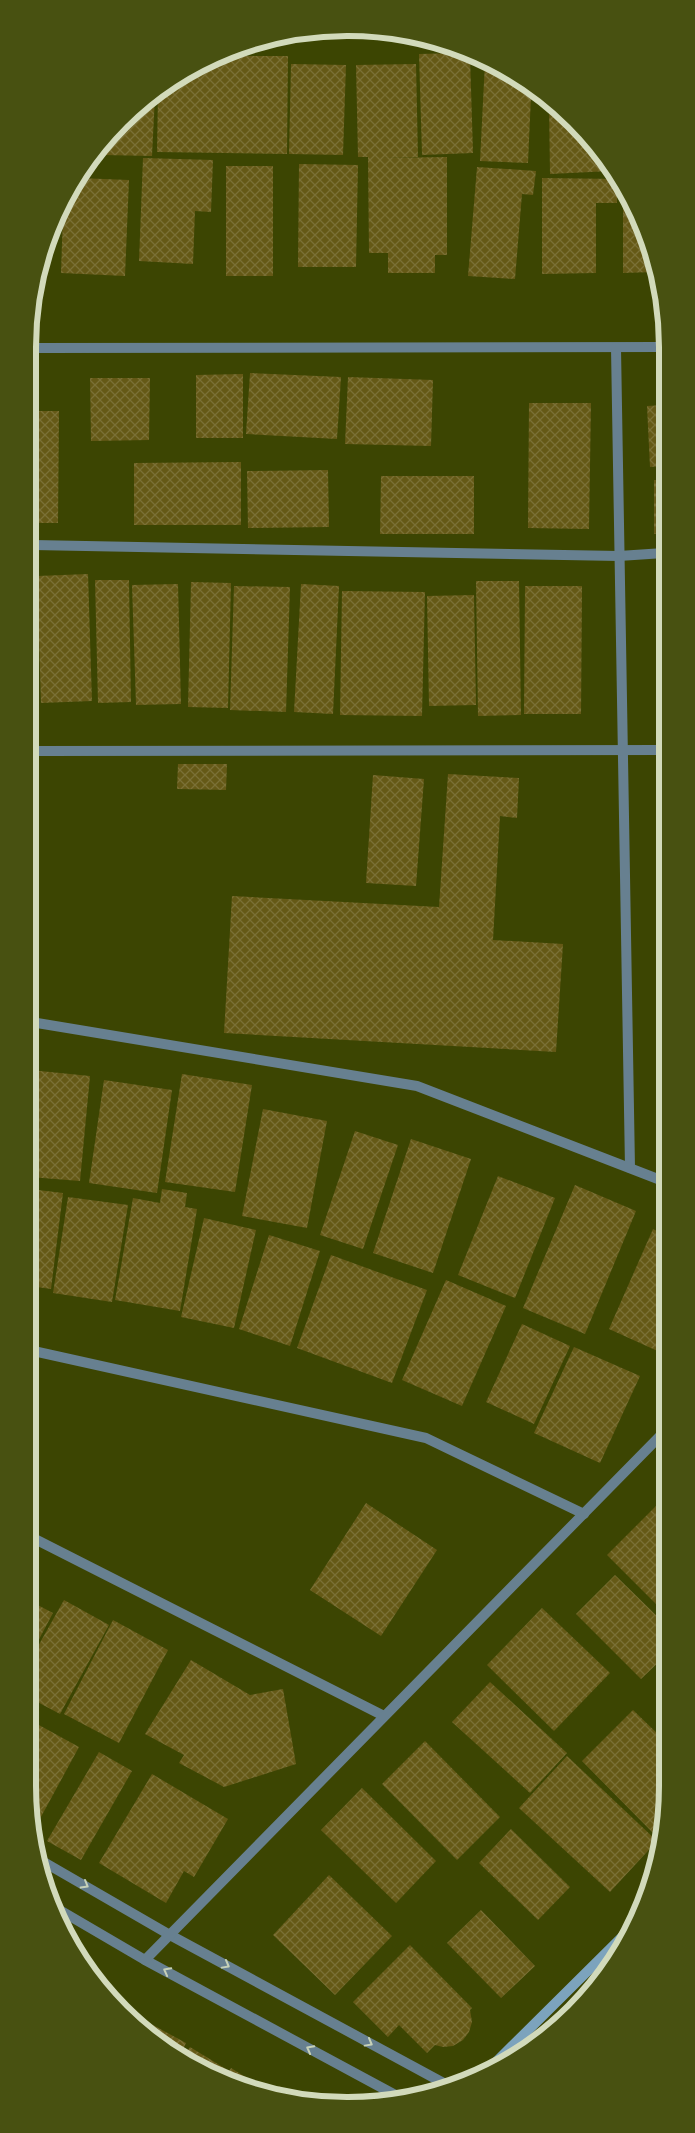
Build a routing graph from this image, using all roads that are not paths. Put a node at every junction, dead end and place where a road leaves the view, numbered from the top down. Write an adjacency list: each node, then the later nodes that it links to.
1 (36, 348): 2 (street)
2 (616, 348): 3 (street); 6 (street)
3 (659, 348)
4 (36, 546): 6 (street)
5 (659, 553): 6 (street)
6 (619, 556): 9 (street)
7 (659, 750): 9 (street)
8 (36, 751): 9 (street)
9 (624, 751): 11 (street)
10 (36, 1023): 11 (street)
11 (630, 1168): 12 (street)
12 (659, 1179)
13 (36, 1352): 15 (street)
14 (659, 1437): 15 (street)
15 (584, 1514): 17 (street)
16 (36, 1540): 17 (street)
17 (384, 1716): 20 (street)
18 (46, 1863): 20 (street, one-way to 20)
19 (64, 1913): 22 (street)
20 (170, 1934): 22 (street); 24 (street, one-way to 24)
21 (615, 1944): 23 (street)
22 (146, 1960): 25 (street, one-way to 22)
23 (503, 2055)
24 (442, 2082)
25 (392, 2093)

